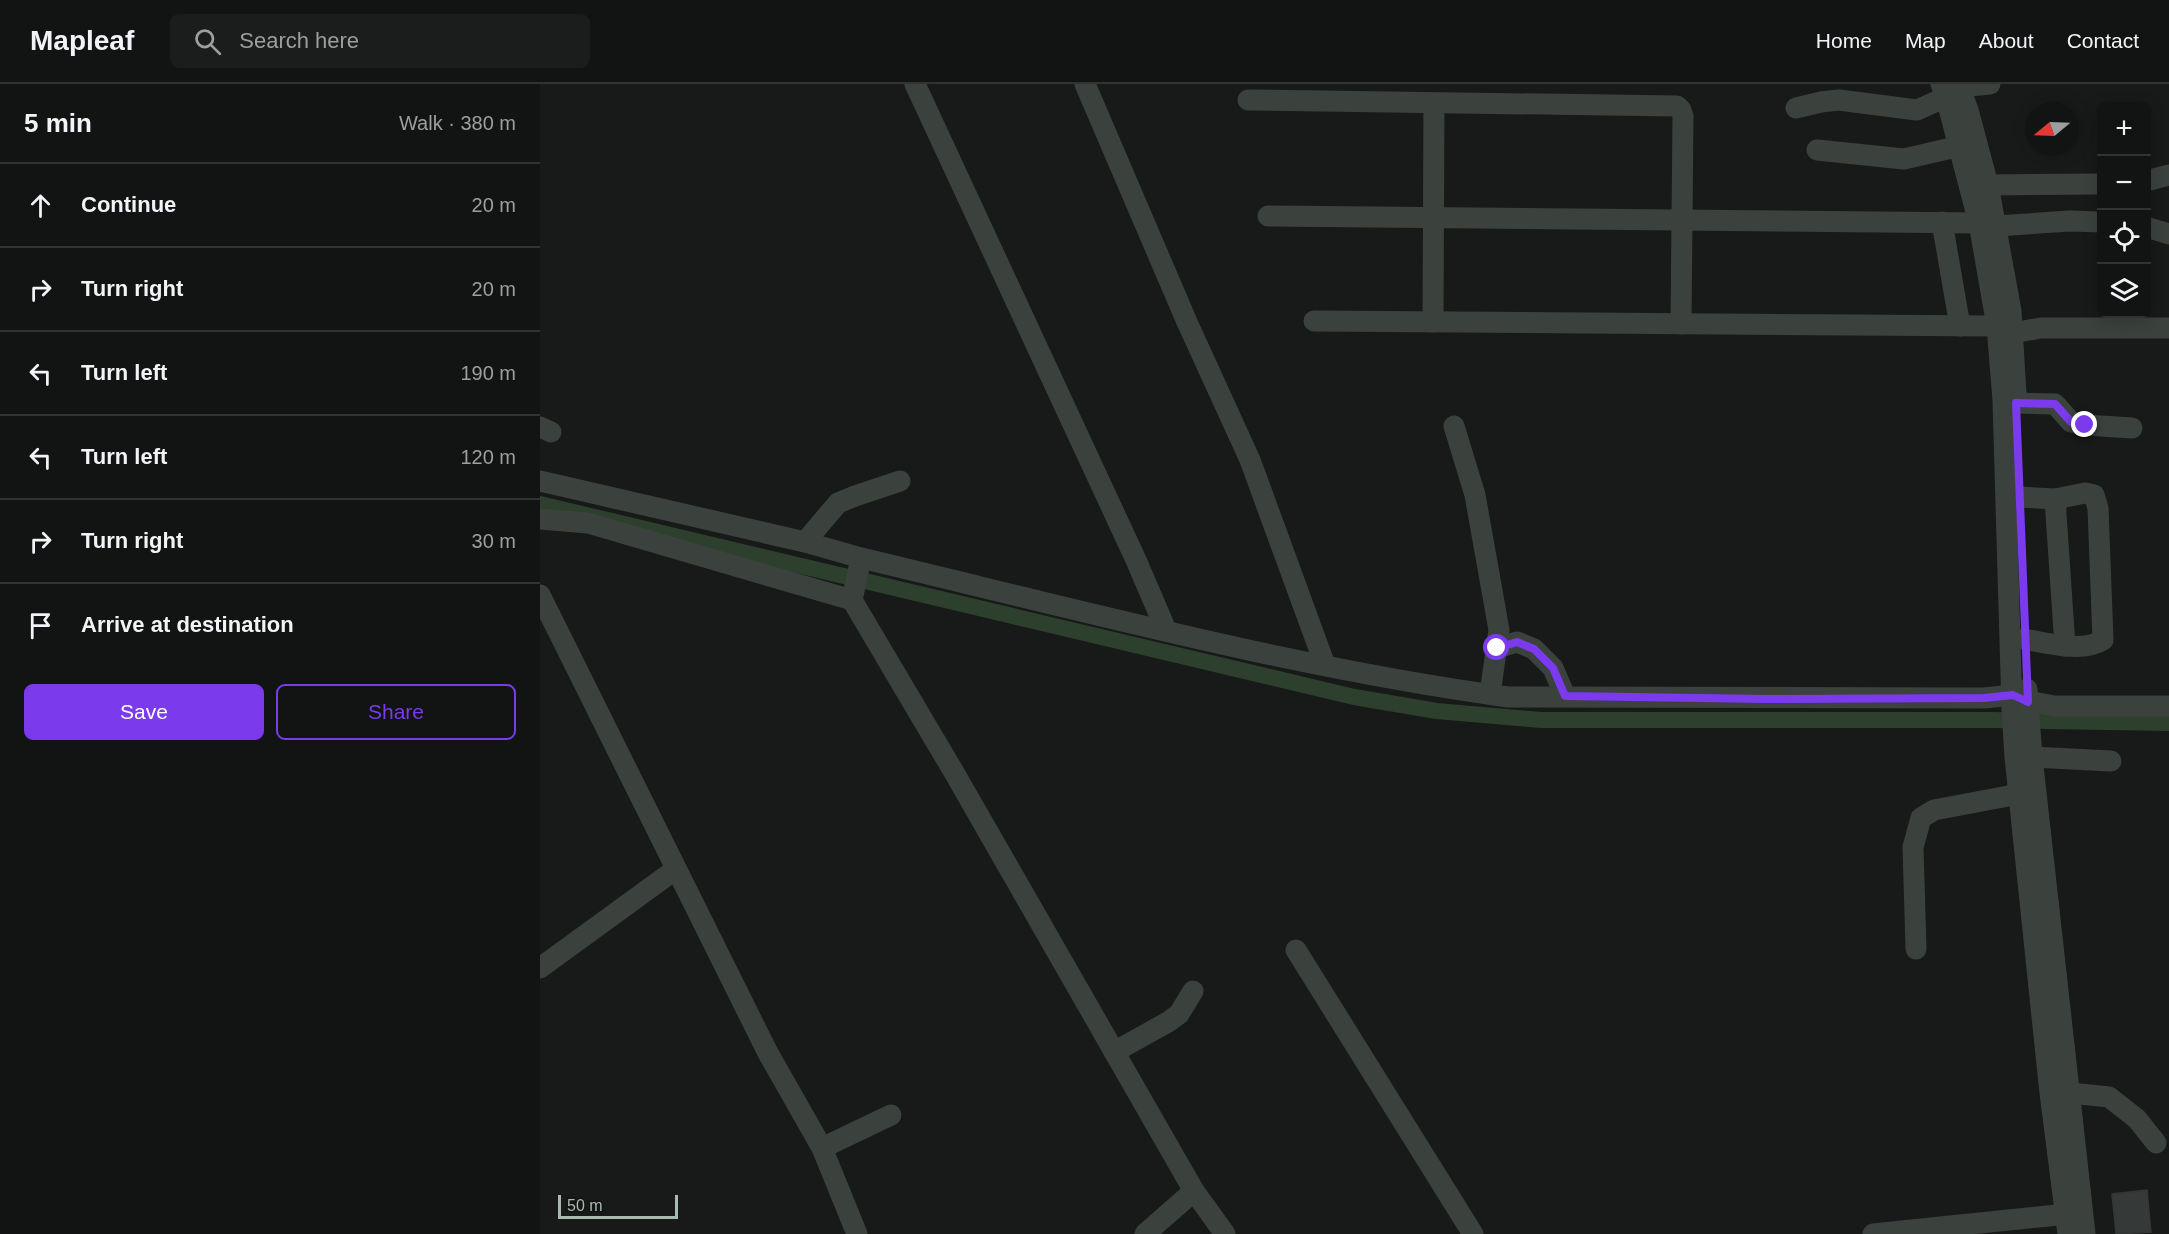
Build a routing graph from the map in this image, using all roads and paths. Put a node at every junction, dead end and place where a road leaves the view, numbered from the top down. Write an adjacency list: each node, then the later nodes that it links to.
1 (915, 84): 40 (street)
2 (1085, 84): 44 (street)
3 (1990, 84): 4 (street)
4 (1951, 88): 7 (street); 8 (street); 13 (street)
5 (1248, 100): 6 (street)
6 (1434, 104): 15 (street); 16 (street)
7 (1796, 108)
8 (1960, 146): 9 (street); 19 (street)
9 (1817, 150)
10 (2169, 175): 11 (street)
11 (2151, 180)
12 (2097, 184): 13 (street)
13 (1988, 185): 19 (street)
14 (1268, 216): 15 (street)
15 (1433, 217): 16 (street); 23 (street)
16 (1683, 219): 17 (street); 24 (street)
17 (1942, 222): 19 (street); 25 (street)
18 (2097, 222): 19 (street)
19 (1987, 225): 27 (street)
20 (2151, 229): 21 (street)
21 (2169, 234)
22 (1314, 321): 23 (street)
23 (1432, 322): 24 (street)
24 (1682, 324): 25 (street)
25 (1960, 326): 27 (street)
26 (2169, 328): 27 (street)
27 (2004, 330): 28 (street); 48 (street)
28 (2016, 403): 30 (street); 33 (street)
29 (1454, 426): 43 (street)
30 (2132, 428)
31 (900, 481): 36 (street)
32 (540, 482): 36 (street)
33 (2019, 497): 34 (street); 41 (street)
34 (2055, 499): 42 (street); 42 (street)
35 (540, 519): 38 (street)
36 (805, 542): 37 (street)
37 (860, 562): 38 (street); 40 (street)
38 (853, 594): 56 (street)
39 (540, 595): 51 (street)
40 (1166, 630): 44 (street)
41 (2024, 639): 42 (street); 48 (street)
42 (2065, 646)
43 (1497, 648): 45 (street); 46 (street)
44 (1325, 665): 45 (street)
45 (1490, 694): 46 (street)
46 (1565, 696): 48 (street)
47 (2169, 706): 48 (street)
48 (2022, 720): 49 (street); 50 (street); 57 (street)
49 (2111, 761)
50 (2019, 794): 52 (street); 62 (street)
51 (676, 868): 54 (street); 60 (street)
52 (1916, 949)
53 (1296, 950): 66 (street)
54 (540, 968)
55 (1193, 991): 56 (street)
56 (1114, 1052): 61 (street)
57 (2070, 1093): 59 (street); 68 (street)
58 (891, 1115): 60 (street)
59 (2156, 1143)
60 (822, 1148): 63 (street)
61 (1194, 1191): 64 (street); 65 (street)
62 (2068, 1224): 67 (street)
63 (857, 1234)
64 (1145, 1234)
65 (1225, 1234)
66 (1473, 1234)
67 (1873, 1234)
68 (2085, 1234)

